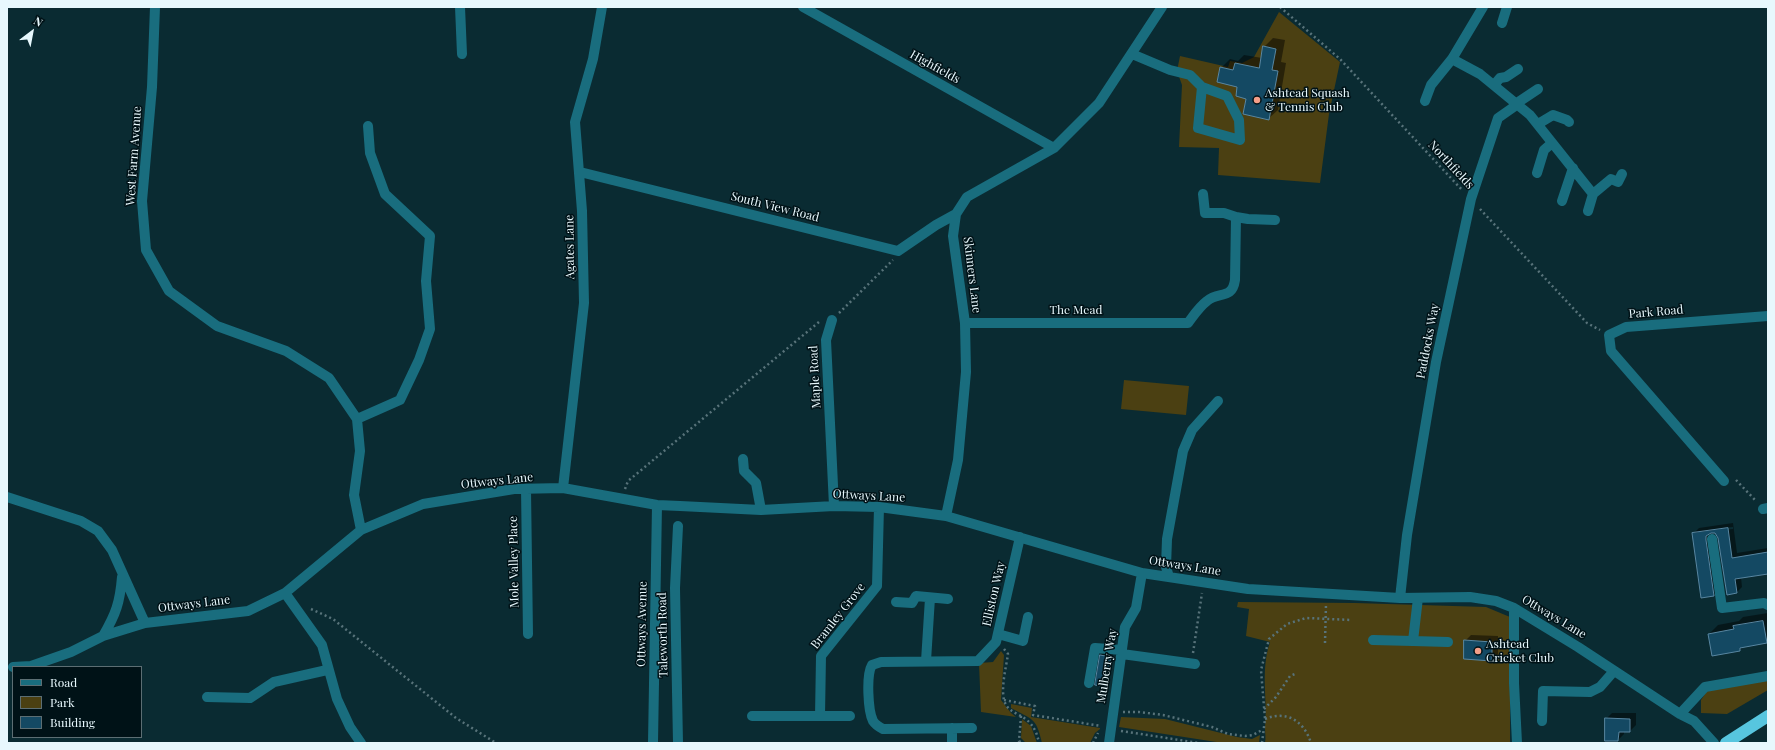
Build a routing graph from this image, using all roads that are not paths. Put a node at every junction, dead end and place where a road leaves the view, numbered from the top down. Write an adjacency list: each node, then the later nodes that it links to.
1 (156, 7): 38 (street, West Farm Avenue)
2 (460, 7): 9 (street)
3 (602, 7): 24 (street, Agates Lane)
4 (803, 7): 22 (street, Highfields)
5 (1162, 7): 10 (street, Skinners Lane)
6 (1483, 7): 11 (street)
7 (1507, 7): 8 (street)
8 (1502, 23)
9 (462, 54)
10 (1132, 54): 14 (street); 22 (street, Skinners Lane)
11 (1452, 59): 13 (street); 16 (street)
12 (1518, 69): 13 (street)
13 (1494, 85): 17 (street)
14 (1202, 87): 14 (street)
15 (1538, 89): 17 (street, Paddocks Way)
16 (1425, 101)
17 (1517, 104): 19 (street); 58 (street, Paddocks Way)
18 (1569, 122): 19 (street)
19 (1538, 124): 21 (street)
20 (368, 126): 38 (street)
21 (1552, 143): 23 (street); 25 (street)
22 (1054, 148): 31 (street, Skinners Lane)
23 (1573, 168): 28 (street); 29 (street)
24 (580, 172): 31 (street, South View Road); 41 (street, Agates Lane)
25 (1537, 173)
26 (1622, 174): 28 (street)
27 (1203, 194): 32 (street)
28 (1594, 194): 30 (street)
29 (1562, 201)
30 (1588, 211)
31 (956, 214): 36 (street, Skinners Lane)
32 (1236, 217): 33 (street); 36 (street, The Mead)
33 (1275, 220)
34 (1768, 316): 40 (street, Park Road)
35 (832, 320): 45 (street, Maple Road)
36 (965, 323): 48 (street, Skinners Lane)
37 (1218, 401): 55 (street)
38 (357, 418): 50 (street, West Farm Avenue)
39 (743, 459): 47 (street)
40 (1724, 481)
41 (563, 488): 42 (street, Ottways Lane); 44 (street, Ottways Lane)
42 (526, 489): 50 (street, Ottways Lane); 66 (street, Mole Valley Place)
43 (7, 497): 54 (street)
44 (656, 504): 47 (street, Ottways Lane); 90 (street, Ottways Avenue)
45 (834, 506): 46 (street, Ottways Lane); 47 (street, Ottways Lane)
46 (879, 507): 48 (street, Ottways Lane); 83 (street, Bramley Grove)
47 (761, 510)
48 (946, 516): 51 (street, Ottways Lane)
49 (678, 526): 91 (street, Taleworth Road)
50 (361, 530): 56 (street, Ottways Lane)
51 (1020, 537): 53 (street, Ottways Lane); 68 (street, Elliston Way)
52 (1712, 539): 62 (street)
53 (1142, 573): 55 (street, Ottways Lane); 72 (street, Mulberry Way)
54 (122, 574): 65 (street); 67 (street)
55 (1169, 577): 58 (street, Ottways Lane)
56 (288, 596): 65 (street, Ottways Lane); 76 (street)
57 (930, 598): 60 (street); 61 (street); 73 (street)
58 (1400, 598): 59 (street, Ottways Lane)
59 (1418, 598): 63 (street, Ottways Lane); 70 (street)
60 (948, 599)
61 (896, 602)
62 (1768, 606)
63 (1514, 608): 77 (street, Ottways Lane); 94 (street)
64 (1028, 617): 68 (street)
65 (145, 623): 67 (street, Ottways Lane)
66 (528, 634)
67 (103, 636): 75 (street, Ottways Lane)
68 (997, 638): 73 (street, Elliston Way)
69 (1373, 640): 70 (street)
70 (1413, 641): 71 (street)
71 (1448, 642)
72 (1122, 652): 74 (street); 79 (street); 93 (street, Mulberry Way)
73 (926, 662): 87 (street, Elliston Way)
74 (1193, 664)
75 (31, 666)
76 (327, 670): 80 (street); 89 (street)
77 (1614, 671): 81 (street, Ottways Lane); 86 (street)
78 (1768, 676): 81 (street)
79 (1089, 683)
80 (207, 697)
81 (1680, 714): 95 (street, Ottways Lane)
82 (752, 716): 83 (street)
83 (820, 716): 84 (street)
84 (850, 716)
85 (1768, 716): 96 (highway)
86 (1542, 721)
87 (952, 728): 88 (street); 92 (street)
88 (972, 728)
89 (361, 743)
90 (653, 743)
91 (678, 743)
92 (952, 743)
93 (1109, 743)
94 (1517, 743)
95 (1714, 743)
96 (1726, 743)

